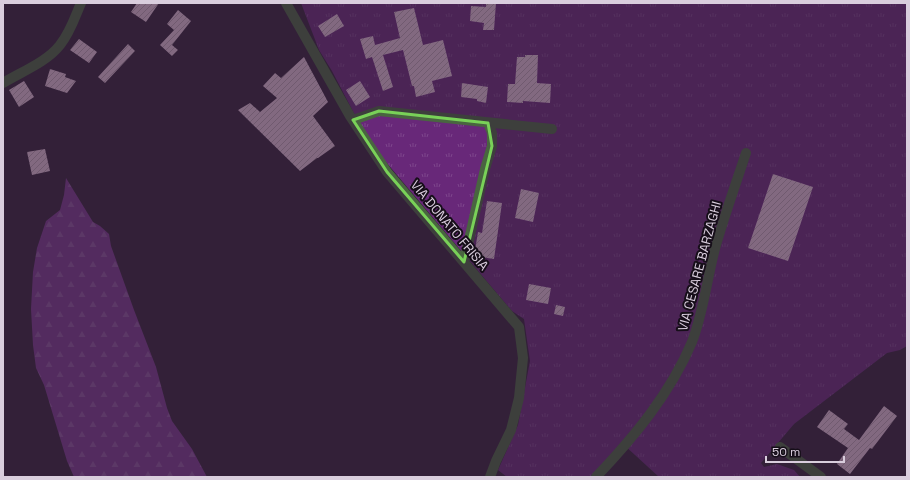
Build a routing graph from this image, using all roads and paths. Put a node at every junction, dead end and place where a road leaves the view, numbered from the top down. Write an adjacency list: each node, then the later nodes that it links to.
1 (81, 3): 3 (street)
2 (286, 3): 4 (street, VIA DONATO FRISIA)
3 (3, 83)
4 (353, 120): 5 (street); 8 (street, VIA DONATO FRISIA)
5 (488, 123): 6 (street); 8 (street)
6 (552, 130)
7 (746, 153): 11 (street, VIA CESARE BARZAGHI)
8 (464, 262): 10 (street, VIA DONATO FRISIA)
9 (780, 448): 12 (street)
10 (490, 477)
11 (596, 477)
12 (821, 477)

